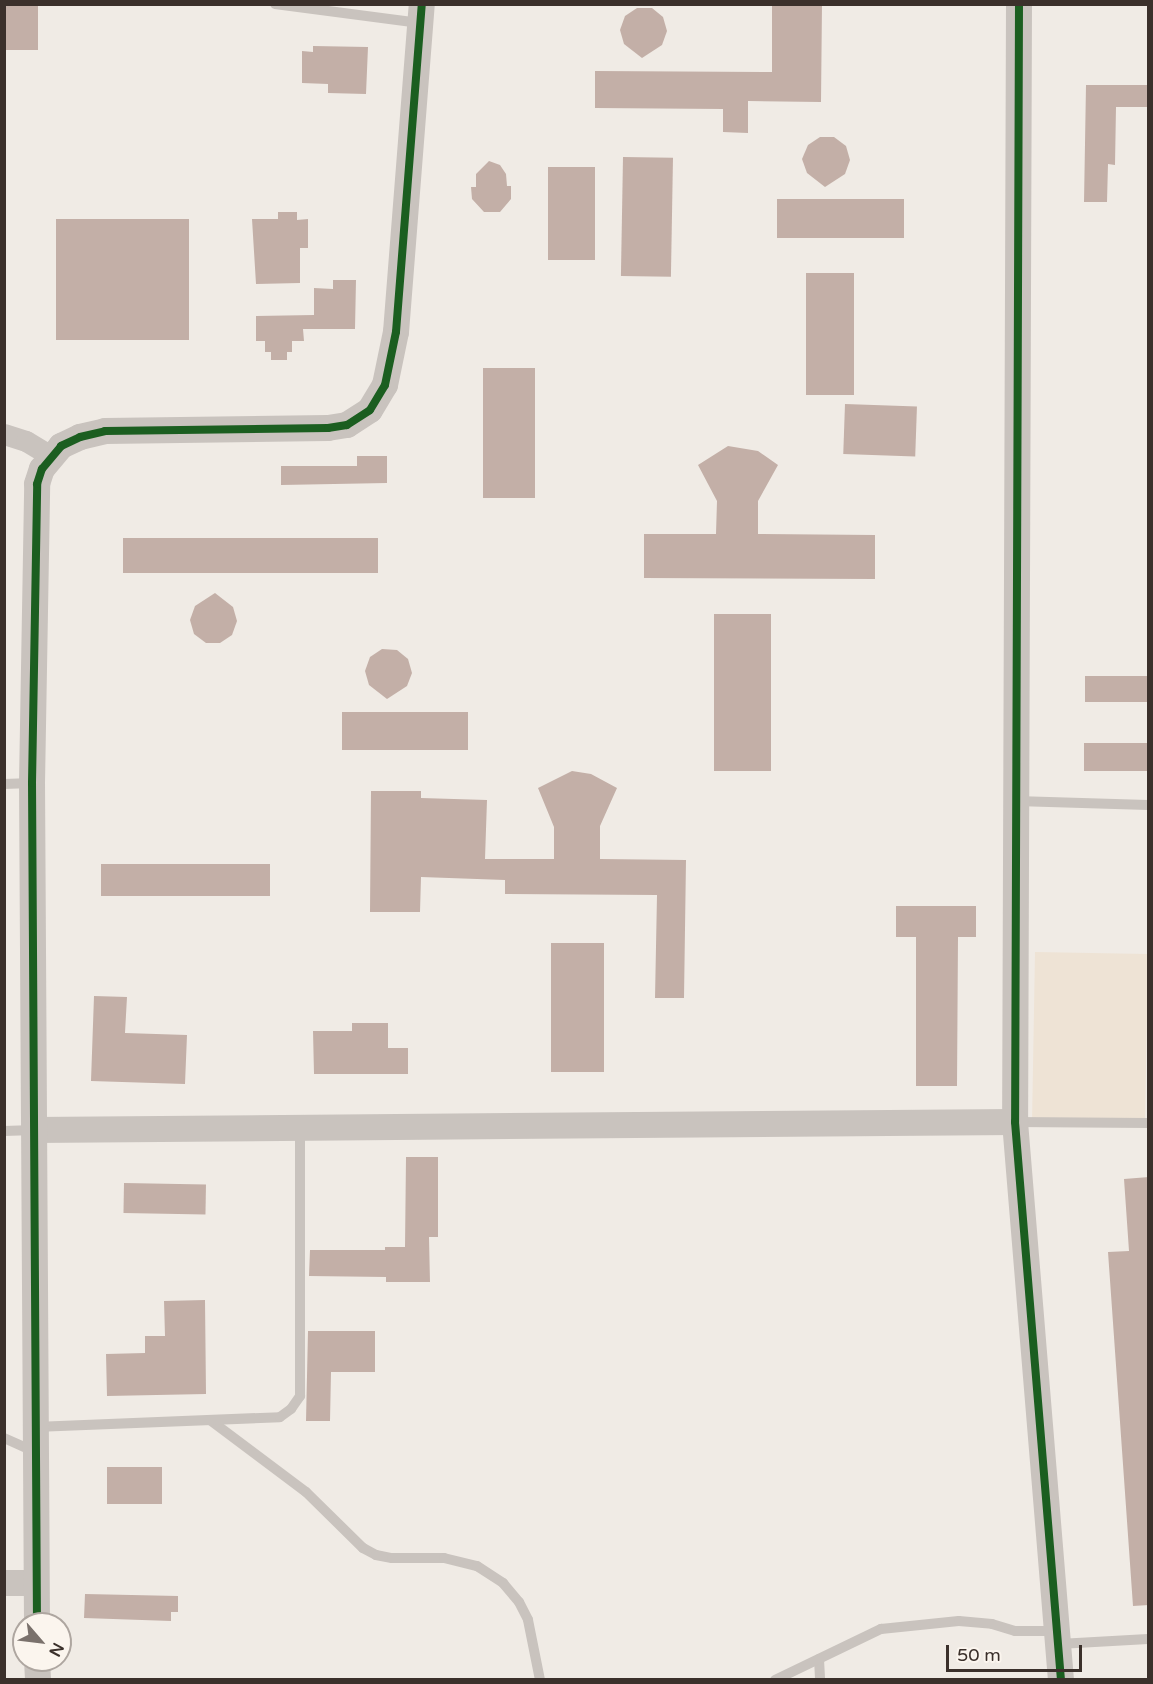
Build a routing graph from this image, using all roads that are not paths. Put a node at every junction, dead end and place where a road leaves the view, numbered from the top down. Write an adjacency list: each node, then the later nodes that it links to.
1 (275, 4): 3 (lane)
2 (1019, 4): 8 (street)
3 (421, 14): 5 (street)
4 (4, 434): 5 (street)
5 (51, 456): 6 (street)
6 (32, 783): 7 (lane); 13 (street)
7 (4, 784)
8 (1016, 801): 9 (lane); 10 (street)
9 (1149, 805)
10 (1015, 1122): 11 (lane); 12 (street); 21 (street)
11 (1149, 1123)
12 (300, 1128): 13 (street); 15 (lane)
13 (34, 1130): 14 (lane); 17 (street)
14 (4, 1131)
15 (210, 1420): 17 (lane); 24 (lane)
16 (4, 1438): 17 (lane)
17 (35, 1440): 19 (street)
18 (4, 1583): 19 (street)
19 (36, 1583): 20 (street)
20 (37, 1612)
21 (1059, 1638): 22 (lane); 23 (lane); 27 (street)
22 (1149, 1639)
23 (819, 1659): 25 (lane); 26 (lane)
24 (540, 1680)
25 (775, 1680)
26 (820, 1680)
27 (1061, 1680)

